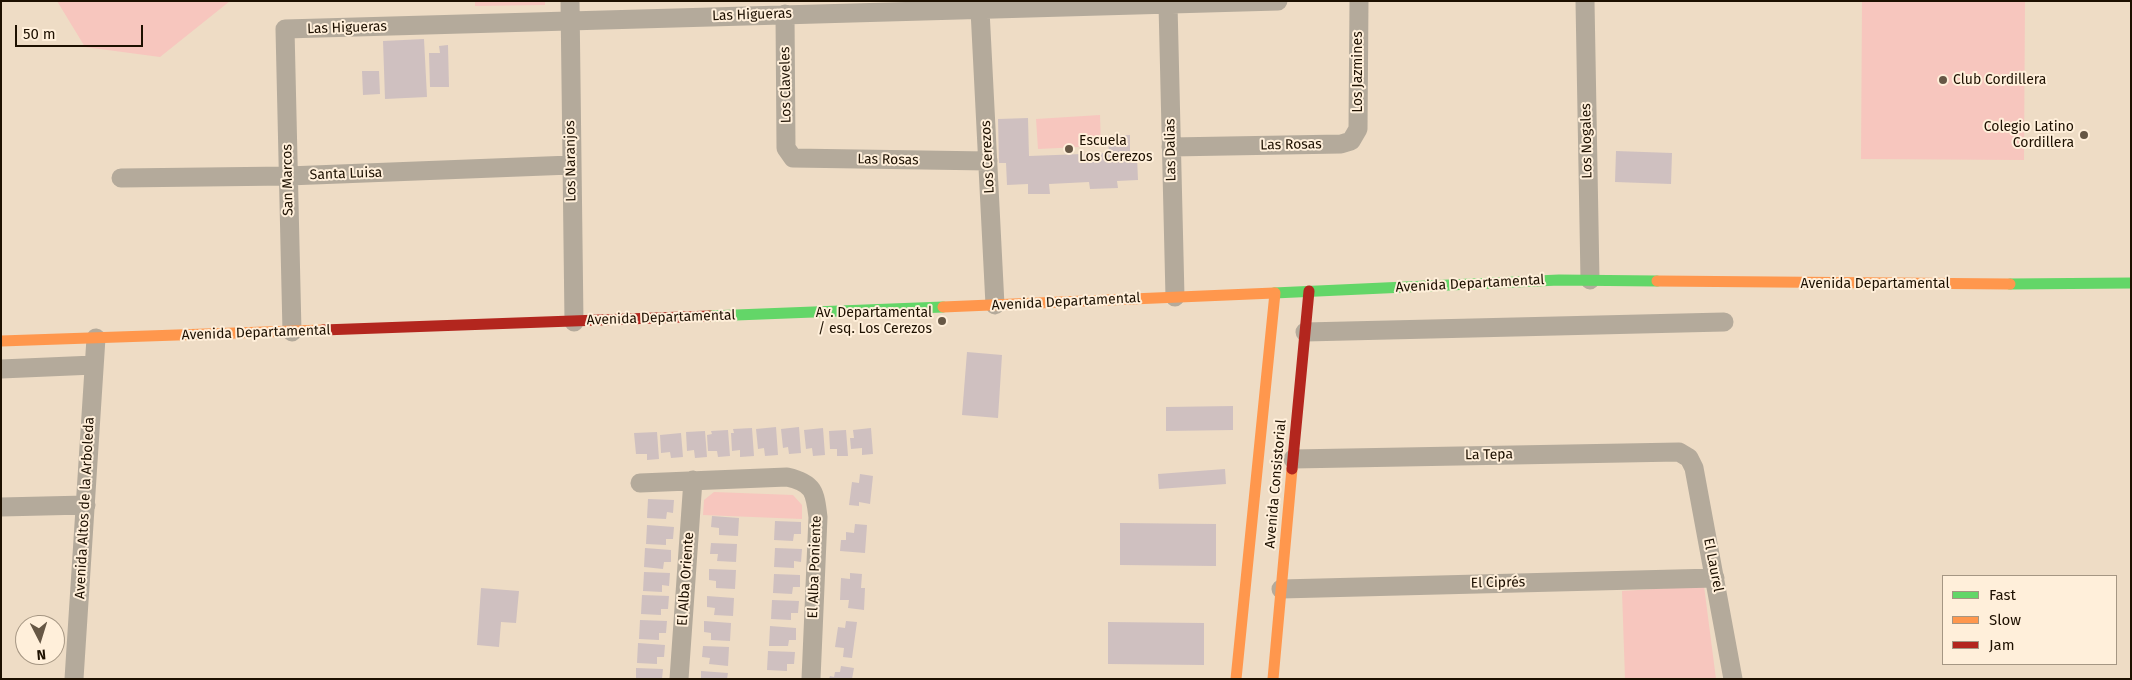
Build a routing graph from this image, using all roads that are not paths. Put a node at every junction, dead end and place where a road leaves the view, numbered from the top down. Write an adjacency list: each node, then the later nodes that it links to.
1 (570, 1): 9 (street, Los Naranjos)
2 (1278, 1): 6 (street, Las Higueras)
3 (1358, 1): 11 (street, Los Jazmines)
4 (1585, 1): 18 (street, Los Nogales)
5 (1076, 4): 6 (street, Las Higueras); 7 (street, Las Higueras)
6 (1168, 4): 12 (street, Las Dalias)
7 (980, 10): 8 (street, Las Higueras); 14 (street, Los Cerezos)
8 (785, 14): 9 (street, Las Higueras); 13 (street, Los Claveles)
9 (570, 22): 10 (street, Las Higueras); 15 (street, Los Naranjos)
10 (285, 29): 16 (street, San Marcos)
11 (1351, 141): 12 (street, Las Rosas)
12 (1171, 147): 22 (street, Las Dalias)
13 (790, 156): 14 (street, Las Rosas)
14 (988, 161): 23 (street, Los Cerezos)
15 (572, 165): 16 (street, Santa Luisa); 24 (street, Los Naranjos)
16 (288, 176): 17 (street, Santa Luisa); 26 (street, San Marcos)
17 (121, 178)
18 (1590, 280): 19 (street, Avenida Departamental); 20 (street, Avenida Departamental)
19 (2131, 283)
20 (1309, 291): 21 (street, Avenida Departamental); 27 (street, Avenida Consistorial)
21 (1275, 293): 22 (street, Avenida Departamental); 32 (street, Avenida Consistorial)
22 (1175, 296): 23 (street, Avenida Departamental)
23 (995, 305): 24 (street, Avenida Departamental)
24 (574, 322): 26 (street, Avenida Departamental)
25 (1724, 322): 27 (street)
26 (292, 332): 28 (street, Avenida Departamental)
27 (1305, 332): 33 (street, Avenida Consistorial)
28 (96, 338): 29 (street, Avenida Departamental); 30 (street, Avenida Altos de la Arboleda)
29 (1, 341)
30 (94, 365): 31 (street); 38 (street, Avenida Altos de la Arboleda)
31 (1, 369)
32 (1267, 374): 33 (street); 45 (street, Avenida Consistorial)
33 (1301, 376): 35 (street, Avenida Consistorial)
34 (1684, 455): 35 (street, La Tepa); 40 (street, El Laurel)
35 (1293, 459): 41 (street, Avenida Consistorial)
36 (693, 480): 37 (street); 43 (street, El Alba Oriente); 44 (street, El Alba Poniente)
37 (640, 482)
38 (86, 505): 39 (street); 42 (street, Avenida Altos de la Arboleda)
39 (1, 507)
40 (1716, 578): 41 (street, El Ciprés); 47 (street, El Laurel)
41 (1281, 589): 46 (street, Avenida Consistorial)
42 (74, 679)
43 (680, 679)
44 (811, 679)
45 (1236, 679)
46 (1273, 679)
47 (1733, 679)

